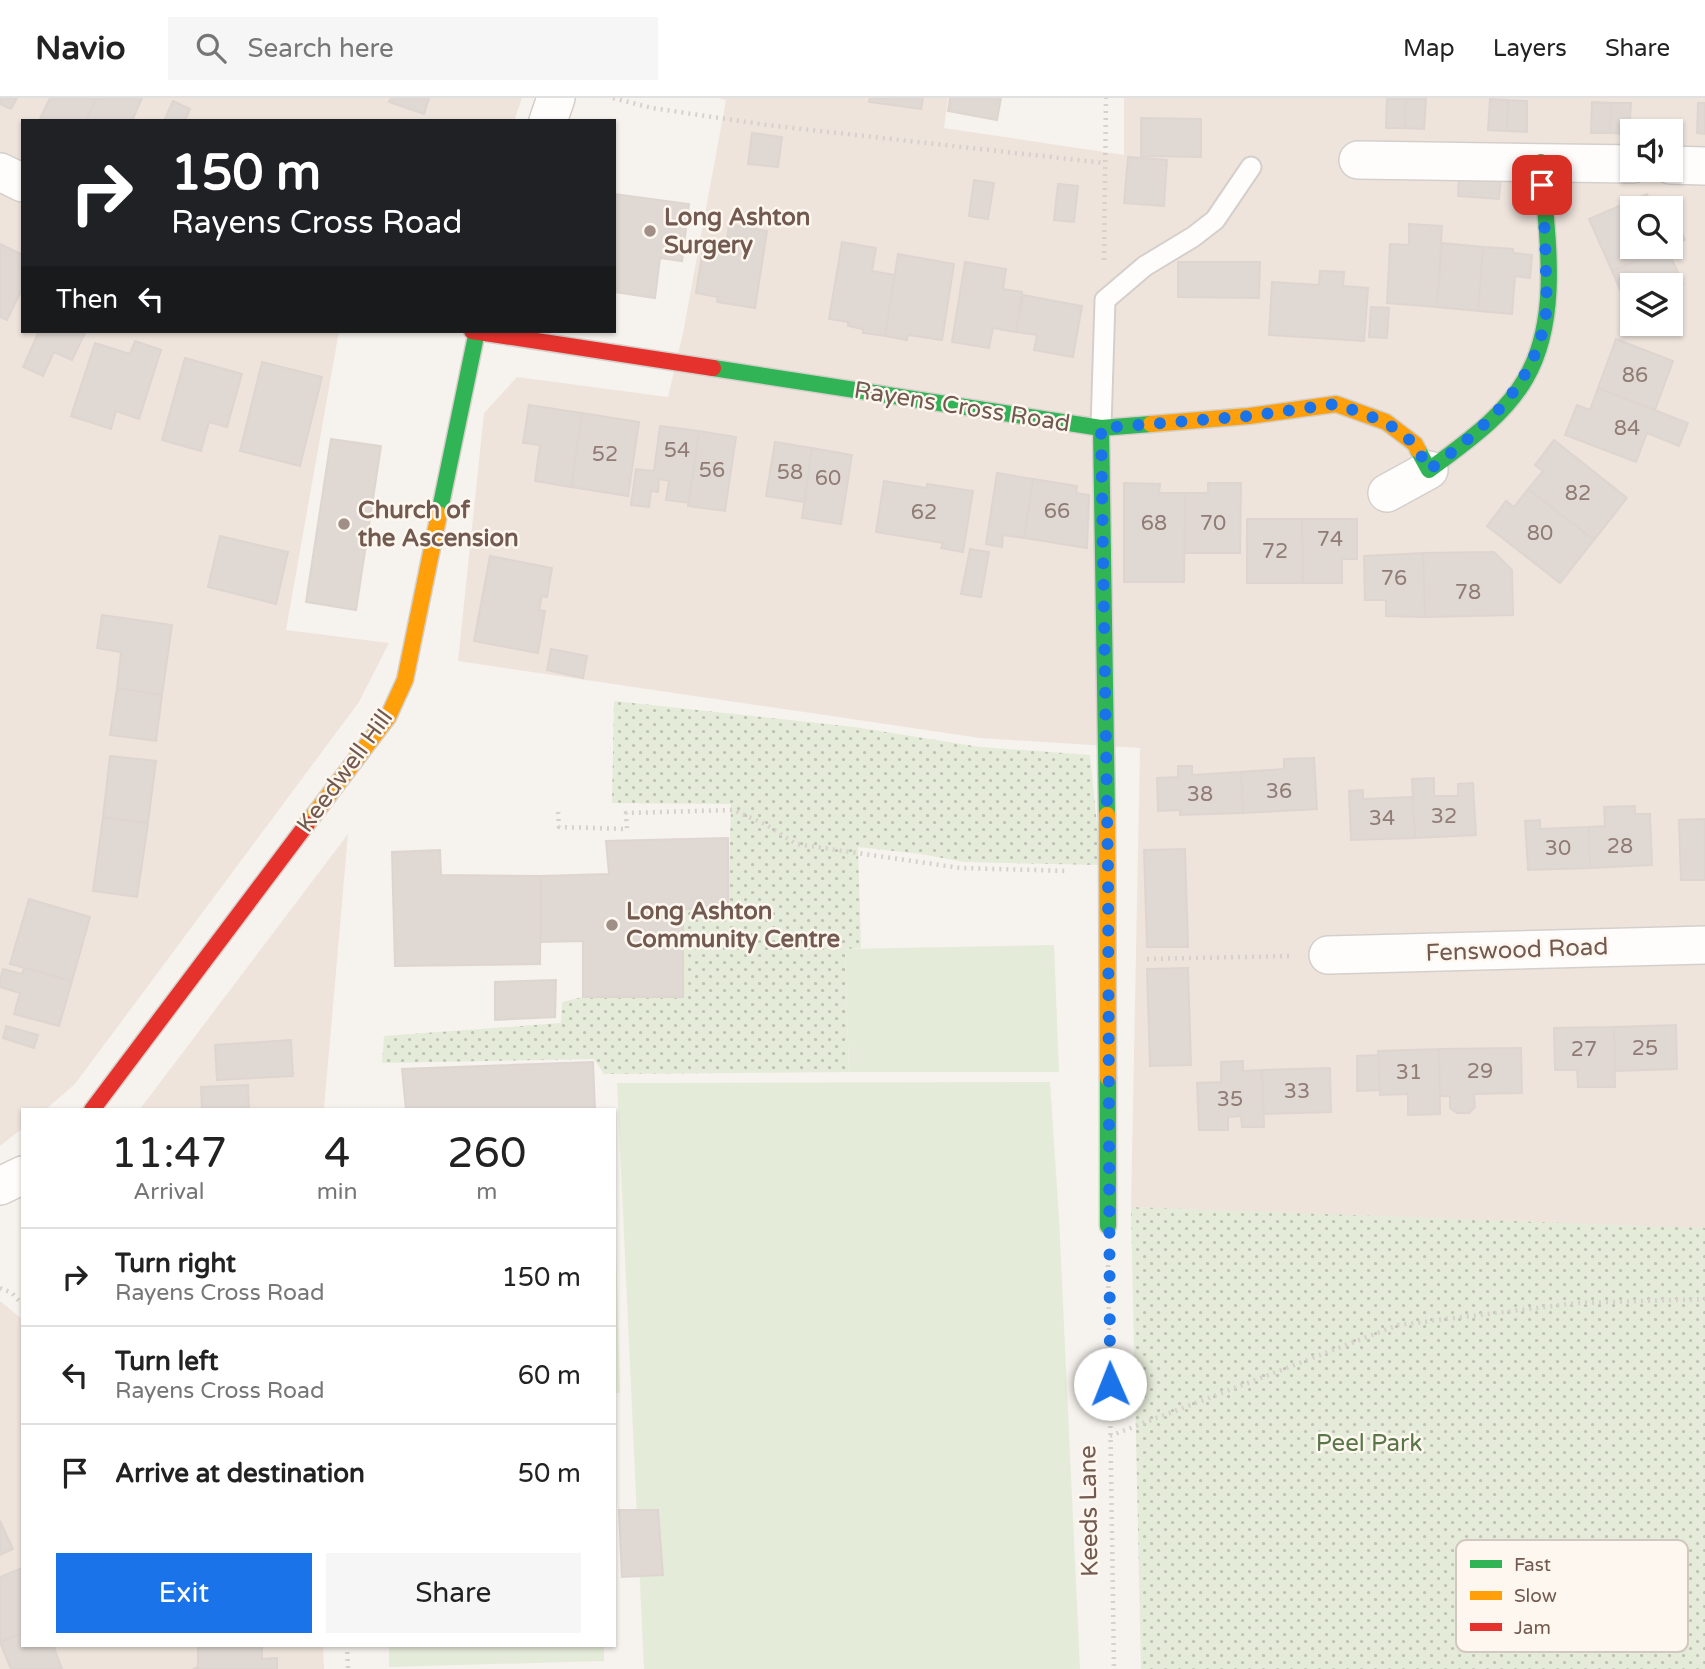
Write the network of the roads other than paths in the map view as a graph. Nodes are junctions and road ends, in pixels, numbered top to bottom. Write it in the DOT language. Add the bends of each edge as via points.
graph roads {
  1 [pos="556,98"];
  2 [pos="549,119"];
  3 [pos="1358,160"];
  4 [pos="1541,162"];
  5 [pos="1620,164"];
  6 [pos="1683,165"];
  7 [pos="1705,166"];
  8 [pos="1251,167"];
  9 [pos="0,173"];
  10 [pos="21,182"];
  11 [pos="475,333"];
  12 [pos="488,333"];
  13 [pos="1101,428"];
  14 [pos="1429,470"];
  15 [pos="1387,492"];
  16 [pos="1705,944"];
  17 [pos="1328,956"];
  18 [pos="94,1108"];
  19 [pos="21,1176"];
  20 [pos="0,1186"];
  21 [pos="1108,1226"];
  1 -- 2 [label="street"];
  3 -- 4 [label="street"];
  4 -- 5 [label="street"];
  4 -- 14 [label="street" via="1546,313 1532,365 1508,402"];
  6 -- 7 [label="street"];
  8 -- 13 [label="lane" via="1215,220 1105,300"];
  9 -- 10 [label="street"];
  11 -- 18 [label="street, Keedwell Hill" via="405,680 388,717"];
  12 -- 13 [label="street, Rayens Cross Road"];
  13 -- 14 [label="street, Rayens Cross Road" via="1336,404 1386,422 1415,444"];
  13 -- 21 [label="street"];
  14 -- 15 [label="street"];
  16 -- 17 [label="street, Fenswood Road"];
  19 -- 20 [label="street"];
}
